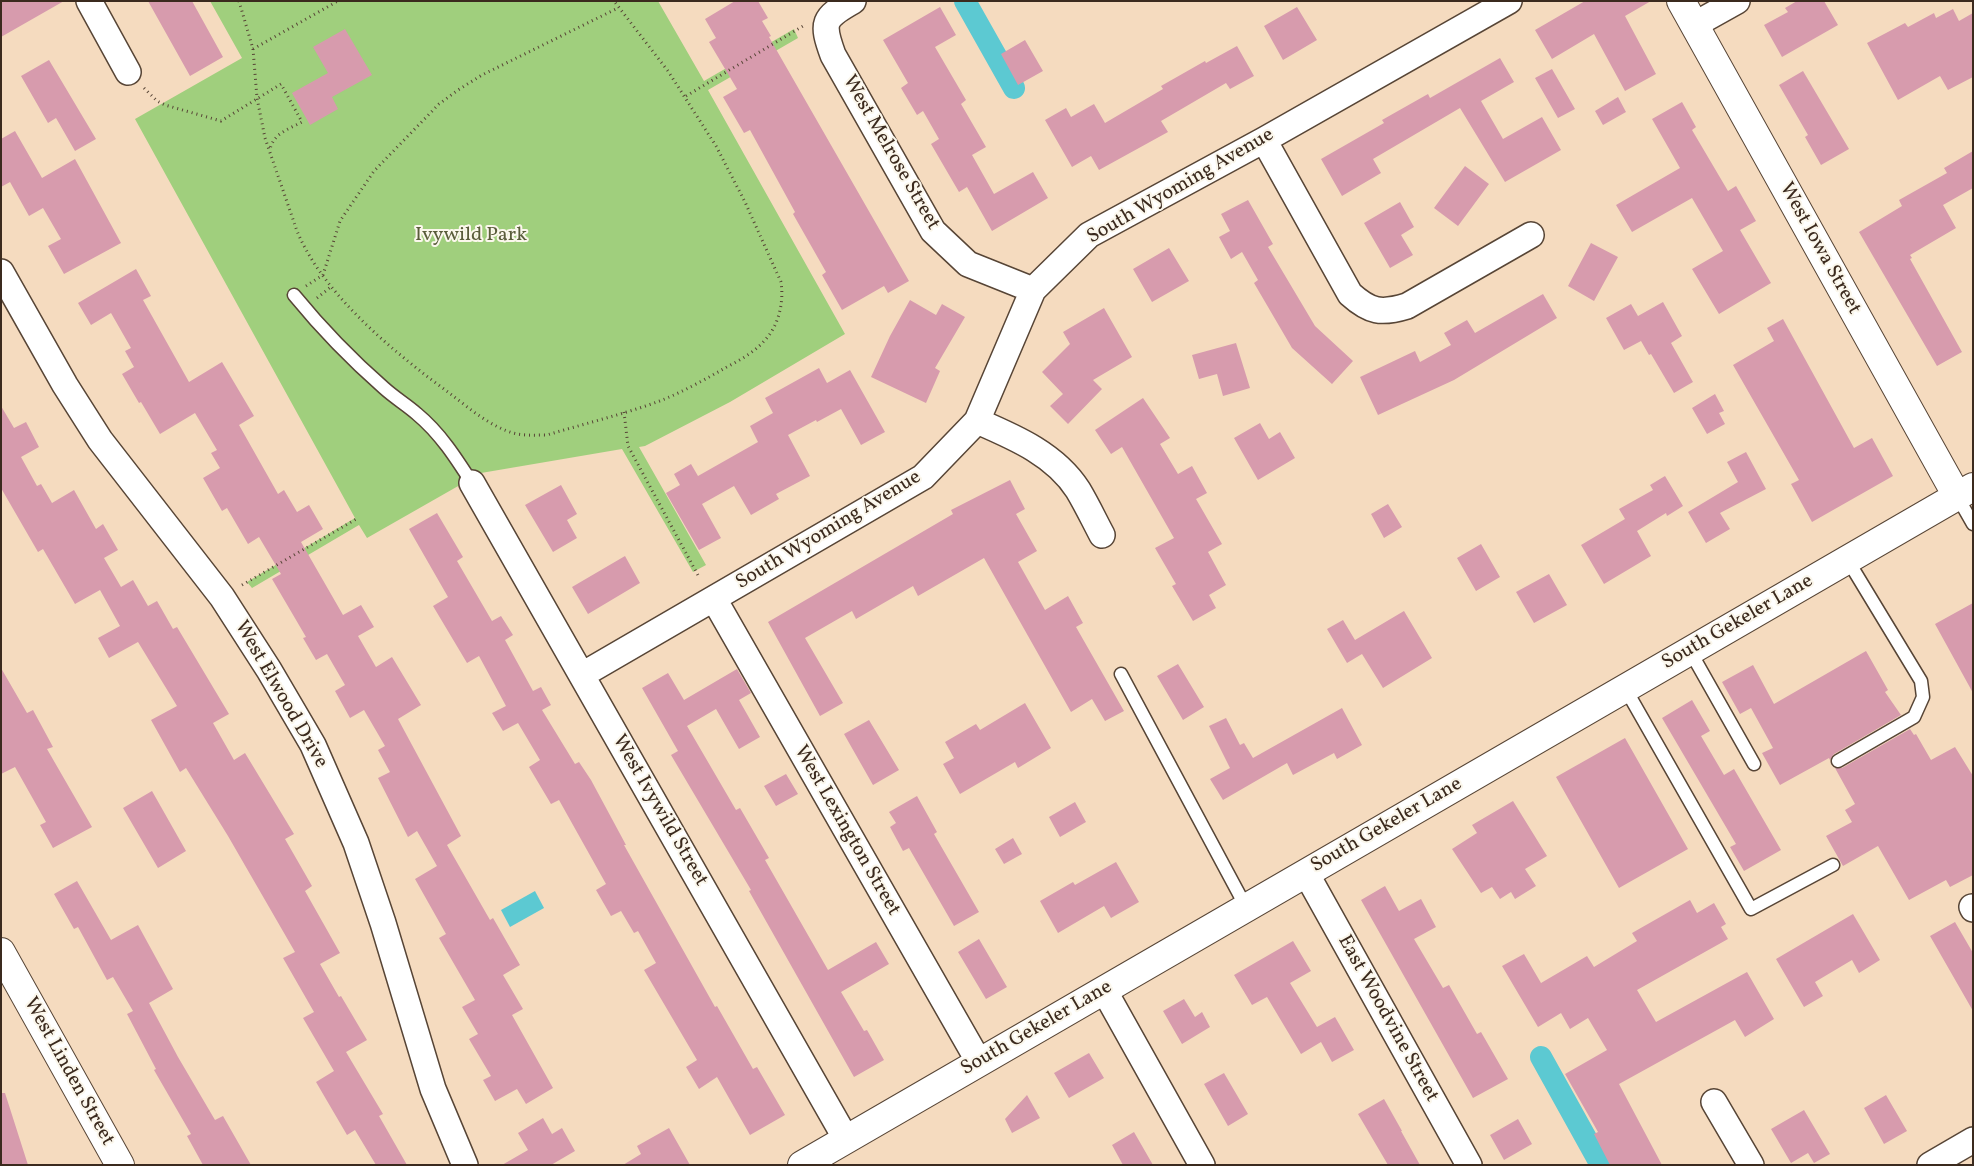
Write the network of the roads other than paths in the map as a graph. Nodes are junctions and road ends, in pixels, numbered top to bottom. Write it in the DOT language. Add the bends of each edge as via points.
graph roads {
  1 [pos="89,1"];
  2 [pos="1509,1"];
  3 [pos="1681,1"];
  4 [pos="1737,1"];
  5 [pos="834,10"];
  6 [pos="1694,25"];
  7 [pos="128,72"];
  8 [pos="1264,140"];
  9 [pos="1531,235"];
  10 [pos="1,272"];
  11 [pos="1033,290"];
  12 [pos="294,295"];
  13 [pos="977,421"];
  14 [pos="472,483"];
  15 [pos="1965,492"];
  16 [pos="1973,524"];
  17 [pos="1102,535"];
  18 [pos="1848,560"];
  19 [pos="714,599"];
  20 [pos="1690,651"];
  21 [pos="1121,674"];
  22 [pos="582,675"];
  23 [pos="1625,688"];
  24 [pos="1838,762"];
  25 [pos="1754,764"];
  26 [pos="1833,865"];
  27 [pos="1306,873"];
  28 [pos="1246,908"];
  29 [pos="1,952"];
  30 [pos="1104,990"];
  31 [pos="979,1062"];
  32 [pos="1714,1102"];
  33 [pos="846,1139"];
  34 [pos="1973,1140"];
  35 [pos="120,1165"];
  36 [pos="465,1165"];
  37 [pos="802,1165"];
  38 [pos="1202,1165"];
  39 [pos="1469,1165"];
  40 [pos="1751,1165"];
  41 [pos="1930,1165"];
  1 -- 7 [label="street"];
  2 -- 8 [label="street, South Wyoming Avenue"];
  3 -- 6 [label="street, West Iowa Street"];
  4 -- 6 [label="street"];
  5 -- 11 [label="street, West Melrose Street" via="828,39 834,54 933,231 968,264"];
  6 -- 15 [label="street, West Iowa Street"];
  8 -- 9 [label="street" via="1350,294 1362,305 1376,311 1407,306"];
  8 -- 11 [label="street, South Wyoming Avenue" via="1089,234"];
  10 -- 36 [label="street, West Elwood Drive" via="100,440 222,597 313,745 356,843 433,1089"];
  11 -- 13 [label="street, South Wyoming Avenue"];
  12 -- 14 [label="lane" via="359,366 440,436"];
  13 -- 17 [label="street" via="1021,440 1052,461 1077,489"];
  13 -- 19 [label="street, South Wyoming Avenue" via="923,477"];
  14 -- 22 [label="street, West Ivywild Street"];
  15 -- 16 [label="lane"];
  15 -- 18 [label="street, South Gekeler Lane"];
  18 -- 20 [label="street, South Gekeler Lane"];
  18 -- 24 [label="lane" via="1921,681 1923,697 1914,717"];
  19 -- 22 [label="street, South Wyoming Avenue"];
  19 -- 31 [label="street, West Lexington Street"];
  20 -- 23 [label="street, South Gekeler Lane"];
  20 -- 25 [label="lane"];
  21 -- 28 [label="lane"];
  22 -- 33 [label="street, West Ivywild Street"];
  23 -- 26 [label="lane" via="1751,909"];
  23 -- 27 [label="street, South Gekeler Lane"];
  27 -- 28 [label="street, South Gekeler Lane"];
  27 -- 39 [label="street, East Woodvine Street"];
  28 -- 30 [label="street, South Gekeler Lane"];
  29 -- 35 [label="street, West Linden Street"];
  30 -- 31 [label="street, South Gekeler Lane"];
  30 -- 38 [label="street"];
  31 -- 33 [label="street, South Gekeler Lane"];
  32 -- 40 [label="street"];
  33 -- 37 [label="street, South Gekeler Lane"];
  34 -- 41 [label="street"];
}
